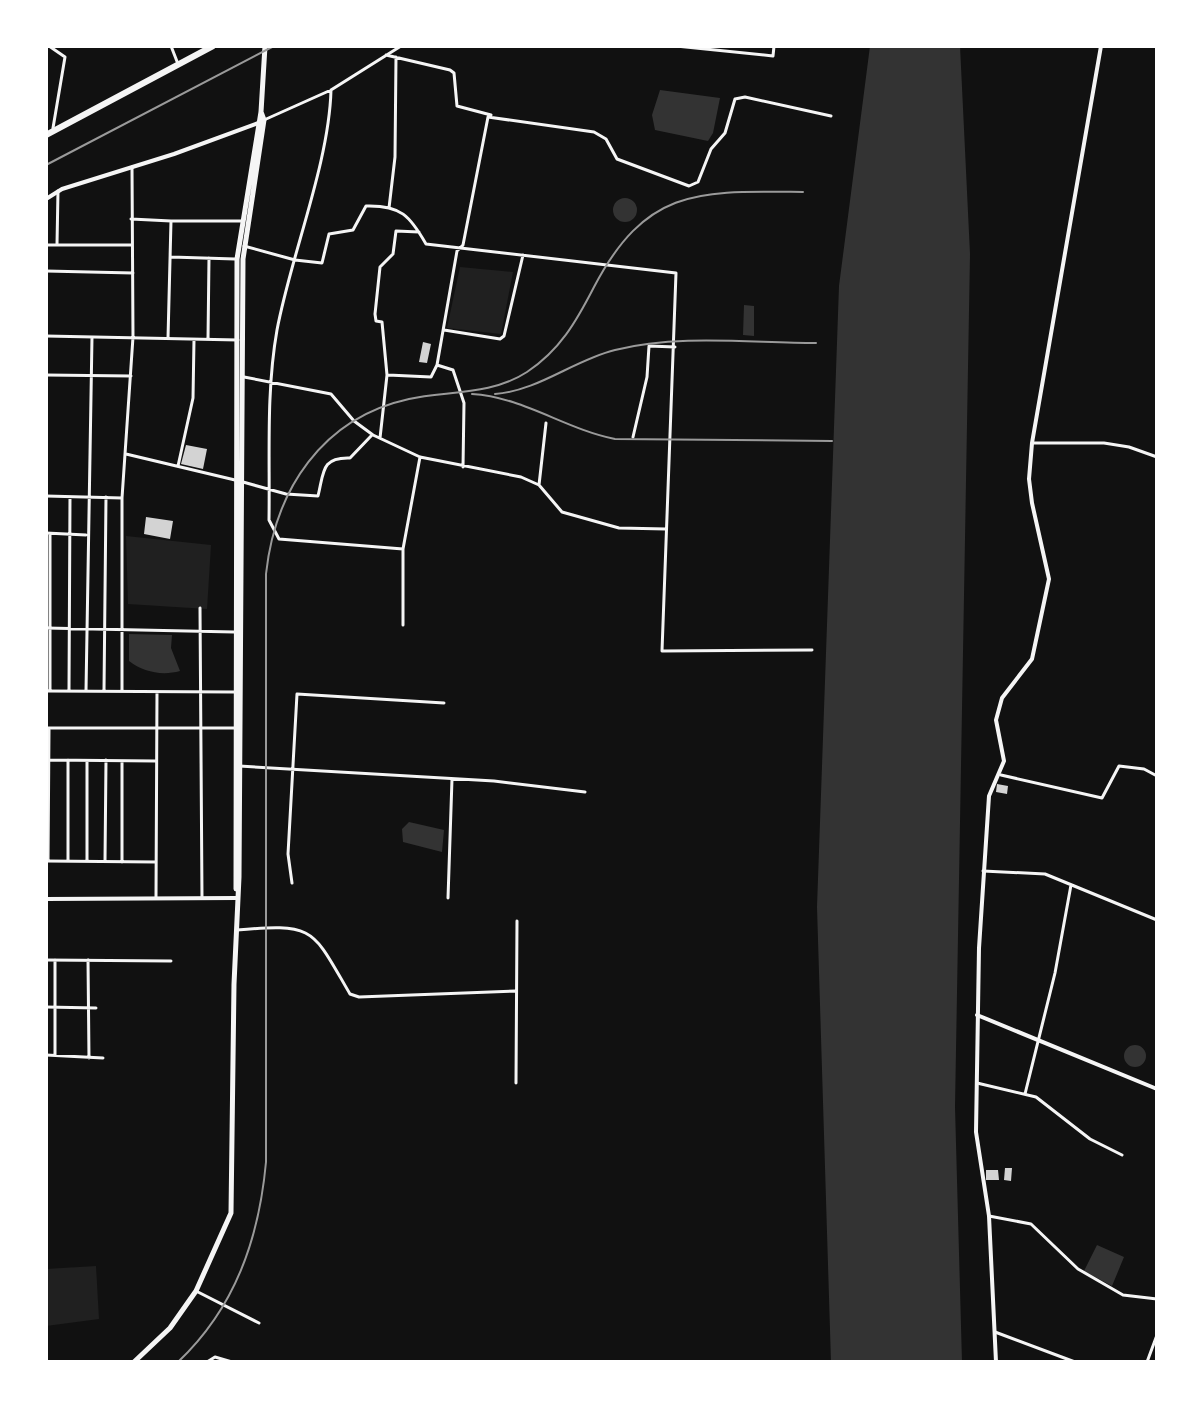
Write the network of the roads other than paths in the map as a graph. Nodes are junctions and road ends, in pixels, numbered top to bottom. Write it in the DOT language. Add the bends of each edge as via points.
graph roads {
  1 [pos="49,46"];
  2 [pos="171,46"];
  3 [pos="213,46"];
  4 [pos="265,46"];
  5 [pos="401,46"];
  6 [pos="676,46"];
  7 [pos="774,46"];
  8 [pos="1101,46"];
  9 [pos="386,55"];
  10 [pos="396,57"];
  11 [pos="178,64"];
  12 [pos="331,90"];
  13 [pos="261,112"];
  14 [pos="492,115"];
  15 [pos="831,116"];
  16 [pos="264,120"];
  17 [pos="257,124"];
  18 [pos="49,133"];
  19 [pos="132,167"];
  20 [pos="58,191"];
  21 [pos="46,199"];
  22 [pos="389,208"];
  23 [pos="131,219"];
  24 [pos="171,221"];
  25 [pos="245,222"];
  26 [pos="419,232"];
  27 [pos="46,245"];
  28 [pos="57,245"];
  29 [pos="132,245"];
  30 [pos="244,246"];
  31 [pos="459,248"];
  32 [pos="523,255"];
  33 [pos="171,257"];
  34 [pos="209,258"];
  35 [pos="240,259"];
  36 [pos="295,260"];
  37 [pos="46,271"];
  38 [pos="133,273"];
  39 [pos="443,330"];
  40 [pos="46,336"];
  41 [pos="92,337"];
  42 [pos="133,337"];
  43 [pos="168,338"];
  44 [pos="194,338"];
  45 [pos="208,339"];
  46 [pos="239,341"];
  47 [pos="675,347"];
  48 [pos="437,365"];
  49 [pos="46,375"];
  50 [pos="387,375"];
  51 [pos="92,376"];
  52 [pos="131,376"];
  53 [pos="241,376"];
  54 [pos="270,382"];
  55 [pos="546,423"];
  56 [pos="373,435"];
  57 [pos="633,437"];
  58 [pos="380,438"];
  59 [pos="1032,443"];
  60 [pos="126,454"];
  61 [pos="420,457"];
  62 [pos="1157,457"];
  63 [pos="178,466"];
  64 [pos="463,467"];
  65 [pos="238,481"];
  66 [pos="539,485"];
  67 [pos="270,488"];
  68 [pos="46,496"];
  69 [pos="70,497"];
  70 [pos="87,497"];
  71 [pos="106,497"];
  72 [pos="122,498"];
  73 [pos="667,529"];
  74 [pos="48,534"];
  75 [pos="70,534"];
  76 [pos="87,535"];
  77 [pos="403,549"];
  78 [pos="200,608"];
  79 [pos="403,625"];
  80 [pos="48,628"];
  81 [pos="70,629"];
  82 [pos="87,629"];
  83 [pos="104,629"];
  84 [pos="123,630"];
  85 [pos="199,631"];
  86 [pos="238,632"];
  87 [pos="812,650"];
  88 [pos="48,691"];
  89 [pos="69,691"];
  90 [pos="86,691"];
  91 [pos="104,691"];
  92 [pos="122,691"];
  93 [pos="157,692"];
  94 [pos="201,692"];
  95 [pos="238,692"];
  96 [pos="444,703"];
  97 [pos="200,727"];
  98 [pos="156,728"];
  99 [pos="237,728"];
  100 [pos="47,729"];
  101 [pos="49,760"];
  102 [pos="68,760"];
  103 [pos="87,760"];
  104 [pos="106,760"];
  105 [pos="122,760"];
  106 [pos="156,761"];
  107 [pos="239,766"];
  108 [pos="294,768"];
  109 [pos="1001,775"];
  110 [pos="1157,776"];
  111 [pos="452,779"];
  112 [pos="585,792"];
  113 [pos="47,861"];
  114 [pos="68,861"];
  115 [pos="87,861"];
  116 [pos="105,861"];
  117 [pos="122,862"];
  118 [pos="156,862"];
  119 [pos="983,871"];
  120 [pos="292,883"];
  121 [pos="1071,885"];
  122 [pos="156,898"];
  123 [pos="202,898"];
  124 [pos="237,898"];
  125 [pos="448,898"];
  126 [pos="46,899"];
  127 [pos="1157,920"];
  128 [pos="517,921"];
  129 [pos="237,930"];
  130 [pos="46,960"];
  131 [pos="55,960"];
  132 [pos="88,960"];
  133 [pos="171,961"];
  134 [pos="515,991"];
  135 [pos="46,1007"];
  136 [pos="55,1007"];
  137 [pos="89,1008"];
  138 [pos="96,1008"];
  139 [pos="977,1015"];
  140 [pos="1040,1041"];
  141 [pos="46,1055"];
  142 [pos="55,1055"];
  143 [pos="89,1058"];
  144 [pos="103,1058"];
  145 [pos="516,1083"];
  146 [pos="977,1083"];
  147 [pos="1157,1089"];
  148 [pos="1025,1094"];
  149 [pos="1122,1155"];
  150 [pos="989,1216"];
  151 [pos="196,1291"];
  152 [pos="1157,1299"];
  153 [pos="259,1323"];
  154 [pos="995,1332"];
  155 [pos="1157,1335"];
  156 [pos="134,1362"];
  157 [pos="207,1362"];
  158 [pos="232,1362"];
  159 [pos="996,1362"];
  160 [pos="1075,1362"];
  161 [pos="1147,1362"];
  1 -- 18 [label="street" via="65,57 57,122"];
  2 -- 11 [label="street"];
  3 -- 11 [label="highway"];
  4 -- 13 [label="main road"];
  5 -- 9 [label="street"];
  6 -- 7 [label="street" via="773,56"];
  8 -- 59 [label="street"];
  9 -- 10 [label="street"];
  9 -- 12 [label="street"];
  10 -- 14 [label="street" via="450,70 457,106"];
  10 -- 22 [label="street" via="395,172"];
  11 -- 18 [label="highway"];
  12 -- 16 [label="street"];
  12 -- 36 [label="street"];
  13 -- 16 [label="main road"];
  13 -- 17 [label="main road"];
  14 -- 15 [label="street" via="594,132 606,139 617,159 689,186 698,182 711,149 725,133 735,99"];
  14 -- 31 [label="street"];
  16 -- 17 [label="street"];
  16 -- 25 [label="main road"];
  17 -- 19 [label="street"];
  17 -- 25 [label="main road"];
  19 -- 20 [label="street"];
  19 -- 23 [label="street"];
  20 -- 21 [label="street"];
  20 -- 28 [label="street"];
  22 -- 26 [label="street" via="418,225"];
  22 -- 36 [label="street" via="366,206 353,230 329,234 322,263"];
  23 -- 24 [label="street"];
  23 -- 29 [label="street"];
  24 -- 25 [label="street"];
  24 -- 33 [label="street"];
  25 -- 30 [label="main road"];
  25 -- 35 [label="main road"];
  26 -- 31 [label="street" via="426,244"];
  26 -- 50 [label="street" via="396,231 393,254 380,267 375,314 382,322"];
  27 -- 28 [label="street"];
  28 -- 29 [label="street"];
  29 -- 38 [label="street"];
  30 -- 35 [label="main road"];
  30 -- 36 [label="street"];
  31 -- 32 [label="street"];
  31 -- 39 [label="street"];
  32 -- 39 [label="street" via="504,336"];
  32 -- 47 [label="street" via="676,273"];
  33 -- 34 [label="street"];
  33 -- 43 [label="street"];
  34 -- 35 [label="street"];
  34 -- 45 [label="street"];
  35 -- 46 [label="main road"];
  36 -- 54 [label="street"];
  37 -- 38 [label="street"];
  38 -- 42 [label="street"];
  39 -- 48 [label="street"];
  40 -- 41 [label="street"];
  41 -- 42 [label="street"];
  41 -- 51 [label="street"];
  42 -- 43 [label="street"];
  42 -- 52 [label="street"];
  43 -- 44 [label="street"];
  44 -- 45 [label="street"];
  44 -- 63 [label="street" via="193,398"];
  45 -- 46 [label="street"];
  46 -- 53 [label="main road"];
  46 -- 65 [label="main road"];
  47 -- 57 [label="street" via="649,346"];
  47 -- 73 [label="street"];
  48 -- 50 [label="street" via="431,377"];
  48 -- 64 [label="street" via="453,370 464,403"];
  49 -- 51 [label="street"];
  50 -- 58 [label="street"];
  51 -- 52 [label="street"];
  51 -- 70 [label="street"];
  52 -- 60 [label="street"];
  53 -- 54 [label="street"];
  53 -- 65 [label="main road"];
  54 -- 56 [label="street" via="331,394"];
  54 -- 67 [label="street"];
  55 -- 66 [label="street"];
  56 -- 58 [label="street"];
  56 -- 67 [label="street" via="350,458 327,463 318,496"];
  58 -- 61 [label="street"];
  59 -- 62 [label="street" via="1104,443"];
  59 -- 109 [label="street" via="1029,479 1049,579 1032,659 1002,698 996,720 1004,761"];
  60 -- 63 [label="street"];
  60 -- 72 [label="street"];
  61 -- 64 [label="street"];
  61 -- 77 [label="street"];
  63 -- 65 [label="street"];
  64 -- 66 [label="street"];
  65 -- 67 [label="street"];
  65 -- 86 [label="main road"];
  66 -- 73 [label="street" via="562,512 619,528"];
  67 -- 77 [label="street" via="269,520 279,539"];
  68 -- 69 [label="street"];
  69 -- 70 [label="street"];
  69 -- 75 [label="street"];
  70 -- 71 [label="street"];
  70 -- 76 [label="street"];
  71 -- 72 [label="street"];
  71 -- 83 [label="street"];
  72 -- 84 [label="street"];
  73 -- 87 [label="street" via="662,651"];
  74 -- 75 [label="street"];
  74 -- 80 [label="street"];
  75 -- 76 [label="street"];
  75 -- 81 [label="street"];
  76 -- 82 [label="street"];
  77 -- 79 [label="street"];
  78 -- 85 [label="street"];
  80 -- 81 [label="street"];
  80 -- 88 [label="street"];
  81 -- 82 [label="street"];
  81 -- 89 [label="street"];
  82 -- 83 [label="street"];
  82 -- 90 [label="street"];
  83 -- 84 [label="street"];
  83 -- 91 [label="street"];
  84 -- 85 [label="street"];
  84 -- 92 [label="street"];
  85 -- 86 [label="street"];
  85 -- 94 [label="street"];
  86 -- 95 [label="main road"];
  88 -- 89 [label="street"];
  89 -- 90 [label="street"];
  90 -- 91 [label="street"];
  91 -- 92 [label="street"];
  92 -- 93 [label="street"];
  93 -- 94 [label="street"];
  93 -- 98 [label="street"];
  94 -- 95 [label="street"];
  94 -- 97 [label="street"];
  95 -- 99 [label="main road"];
  96 -- 108 [label="street" via="297,694"];
  97 -- 98 [label="street"];
  97 -- 99 [label="street"];
  97 -- 123 [label="street"];
  98 -- 100 [label="street"];
  98 -- 106 [label="street"];
  99 -- 107 [label="main road"];
  99 -- 124 [label="main road"];
  100 -- 101 [label="street"];
  101 -- 102 [label="street"];
  101 -- 113 [label="street"];
  102 -- 103 [label="street"];
  102 -- 114 [label="street"];
  103 -- 104 [label="street"];
  103 -- 115 [label="street"];
  104 -- 105 [label="street"];
  104 -- 116 [label="street"];
  105 -- 106 [label="street"];
  105 -- 117 [label="street"];
  106 -- 118 [label="street"];
  107 -- 108 [label="street"];
  107 -- 124 [label="main road"];
  108 -- 111 [label="street"];
  108 -- 120 [label="street" via="288,854"];
  109 -- 110 [label="street" via="1102,798 1119,766"];
  109 -- 119 [label="street" via="989,796"];
  111 -- 112 [label="street"];
  111 -- 125 [label="street"];
  113 -- 114 [label="street"];
  114 -- 115 [label="street"];
  115 -- 116 [label="street"];
  116 -- 117 [label="street"];
  117 -- 118 [label="street"];
  118 -- 122 [label="street"];
  119 -- 121 [label="street" via="1045,874"];
  119 -- 139 [label="street"];
  121 -- 127 [label="street"];
  121 -- 140 [label="street"];
  122 -- 123 [label="street"];
  122 -- 126 [label="street"];
  123 -- 124 [label="street"];
  124 -- 129 [label="main road"];
  128 -- 134 [label="street"];
  129 -- 134 [label="street" via="302,929 317,938 350,994 359,997"];
  129 -- 151 [label="main road" via="231,1213"];
  130 -- 131 [label="street"];
  131 -- 132 [label="street"];
  131 -- 136 [label="street"];
  132 -- 133 [label="street"];
  132 -- 137 [label="street"];
  134 -- 145 [label="street"];
  135 -- 136 [label="street"];
  136 -- 137 [label="street"];
  136 -- 142 [label="street"];
  137 -- 138 [label="street"];
  137 -- 143 [label="street"];
  139 -- 140 [label="street"];
  139 -- 146 [label="street"];
  140 -- 147 [label="street"];
  140 -- 148 [label="street"];
  141 -- 142 [label="street"];
  142 -- 143 [label="street"];
  143 -- 144 [label="street"];
  146 -- 148 [label="street"];
  146 -- 150 [label="street" via="976,1132"];
  148 -- 149 [label="street"];
  150 -- 152 [label="street" via="1030,1223 1078,1269 1123,1295"];
  150 -- 154 [label="street"];
  151 -- 153 [label="street"];
  151 -- 156 [label="main road" via="170,1328"];
  154 -- 159 [label="street"];
  154 -- 160 [label="street"];
  155 -- 161 [label="street"];
  157 -- 158 [label="street" via="215,1357"];
}
